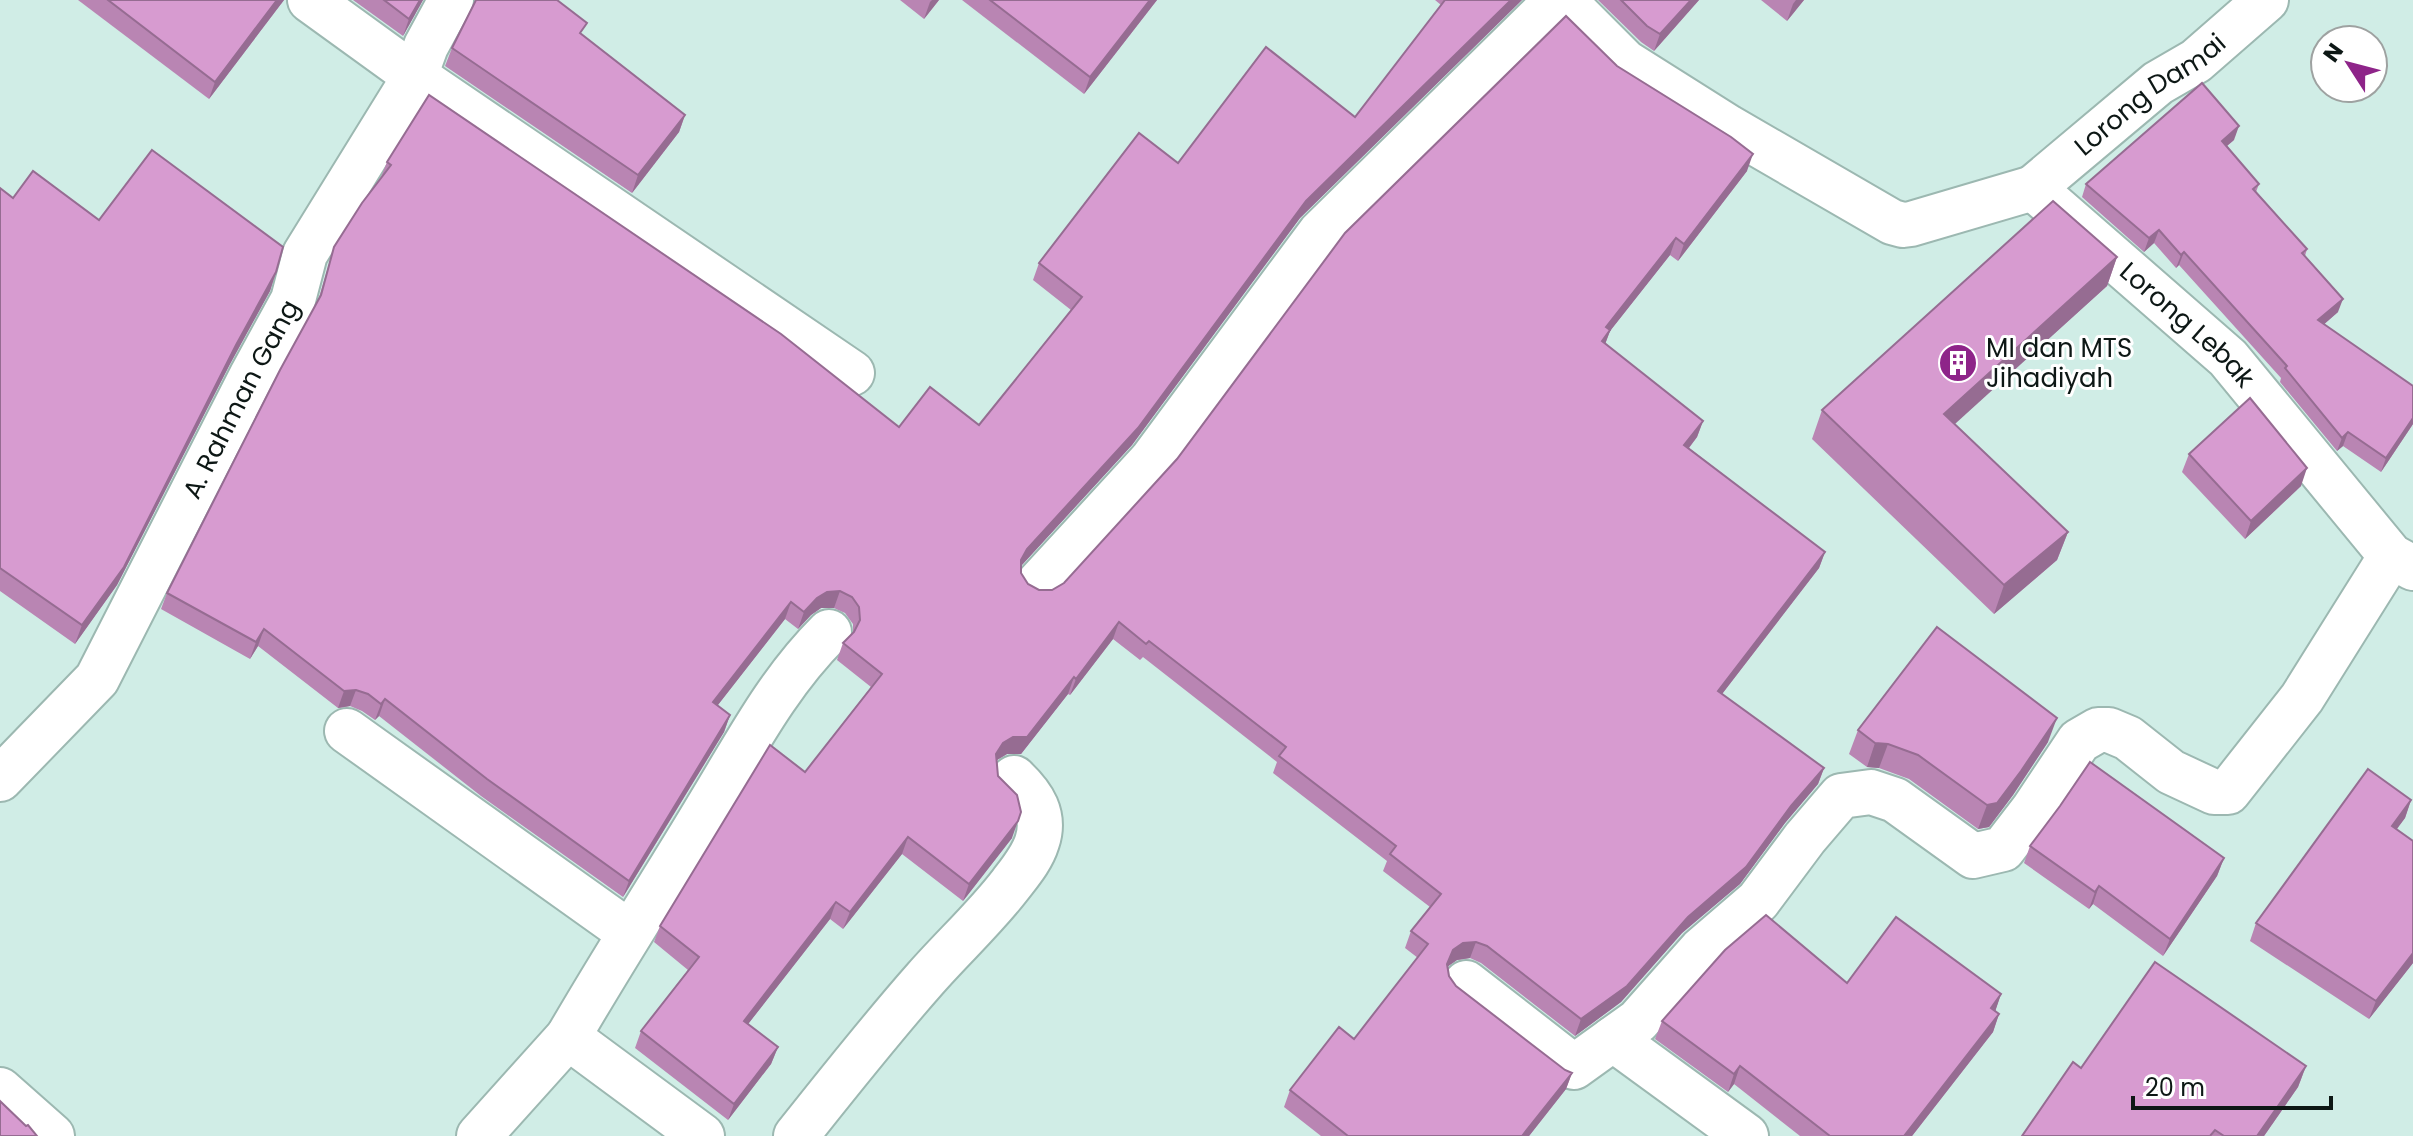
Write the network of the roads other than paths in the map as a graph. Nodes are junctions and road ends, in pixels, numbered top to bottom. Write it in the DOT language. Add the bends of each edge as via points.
graph roads {
  1 [pos="310,0"];
  2 [pos="451,0"];
  3 [pos="1557,0"];
  4 [pos="1563,0"];
  5 [pos="2266,0"];
  6 [pos="415,76"];
  7 [pos="2033,188"];
  8 [pos="852,373"];
  9 [pos="2402,562"];
  10 [pos="1039,583"];
  11 [pos="829,632"];
  12 [pos="347,731"];
  13 [pos="1014,778"];
  14 [pos="0,779"];
  15 [pos="630,933"];
  16 [pos="1466,983"];
  17 [pos="568,1037"];
  18 [pos="1613,1039"];
  19 [pos="0,1090"];
  20 [pos="52,1136"];
  21 [pos="479,1136"];
  22 [pos="702,1136"];
  23 [pos="796,1136"];
  24 [pos="1746,1136"];
  1 -- 6 [label="street"];
  2 -- 6 [label="street, A. Rahman Gang"];
  3 -- 10 [label="street" via="1320,233 1151,461"];
  4 -- 7 [label="street" via="1625,62 1892,222 1911,224"];
  5 -- 7 [label="street, Lorong Damai"];
  6 -- 8 [label="street"];
  6 -- 14 [label="street, A. Rahman Gang" via="305,254 293,300 97,679"];
  7 -- 9 [label="street, Lorong Lebak" via="2228,358"];
  9 -- 18 [label="street" via="2228,792 2214,792 2171,772 2128,738 2098,730 2079,741 2003,849 1989,854 1973,856 1895,800 1871,792 1841,796 1758,901 1701,950 1638,1021"];
  11 -- 15 [label="street" via="804,657 754,727"];
  12 -- 15 [label="street"];
  13 -- 23 [label="street" via="1040,812 1038,841 1026,865 888,1020"];
  15 -- 17 [label="street"];
  16 -- 18 [label="street" via="1574,1067"];
  17 -- 21 [label="street"];
  17 -- 22 [label="street"];
  18 -- 24 [label="street"];
  19 -- 20 [label="street"];
}
